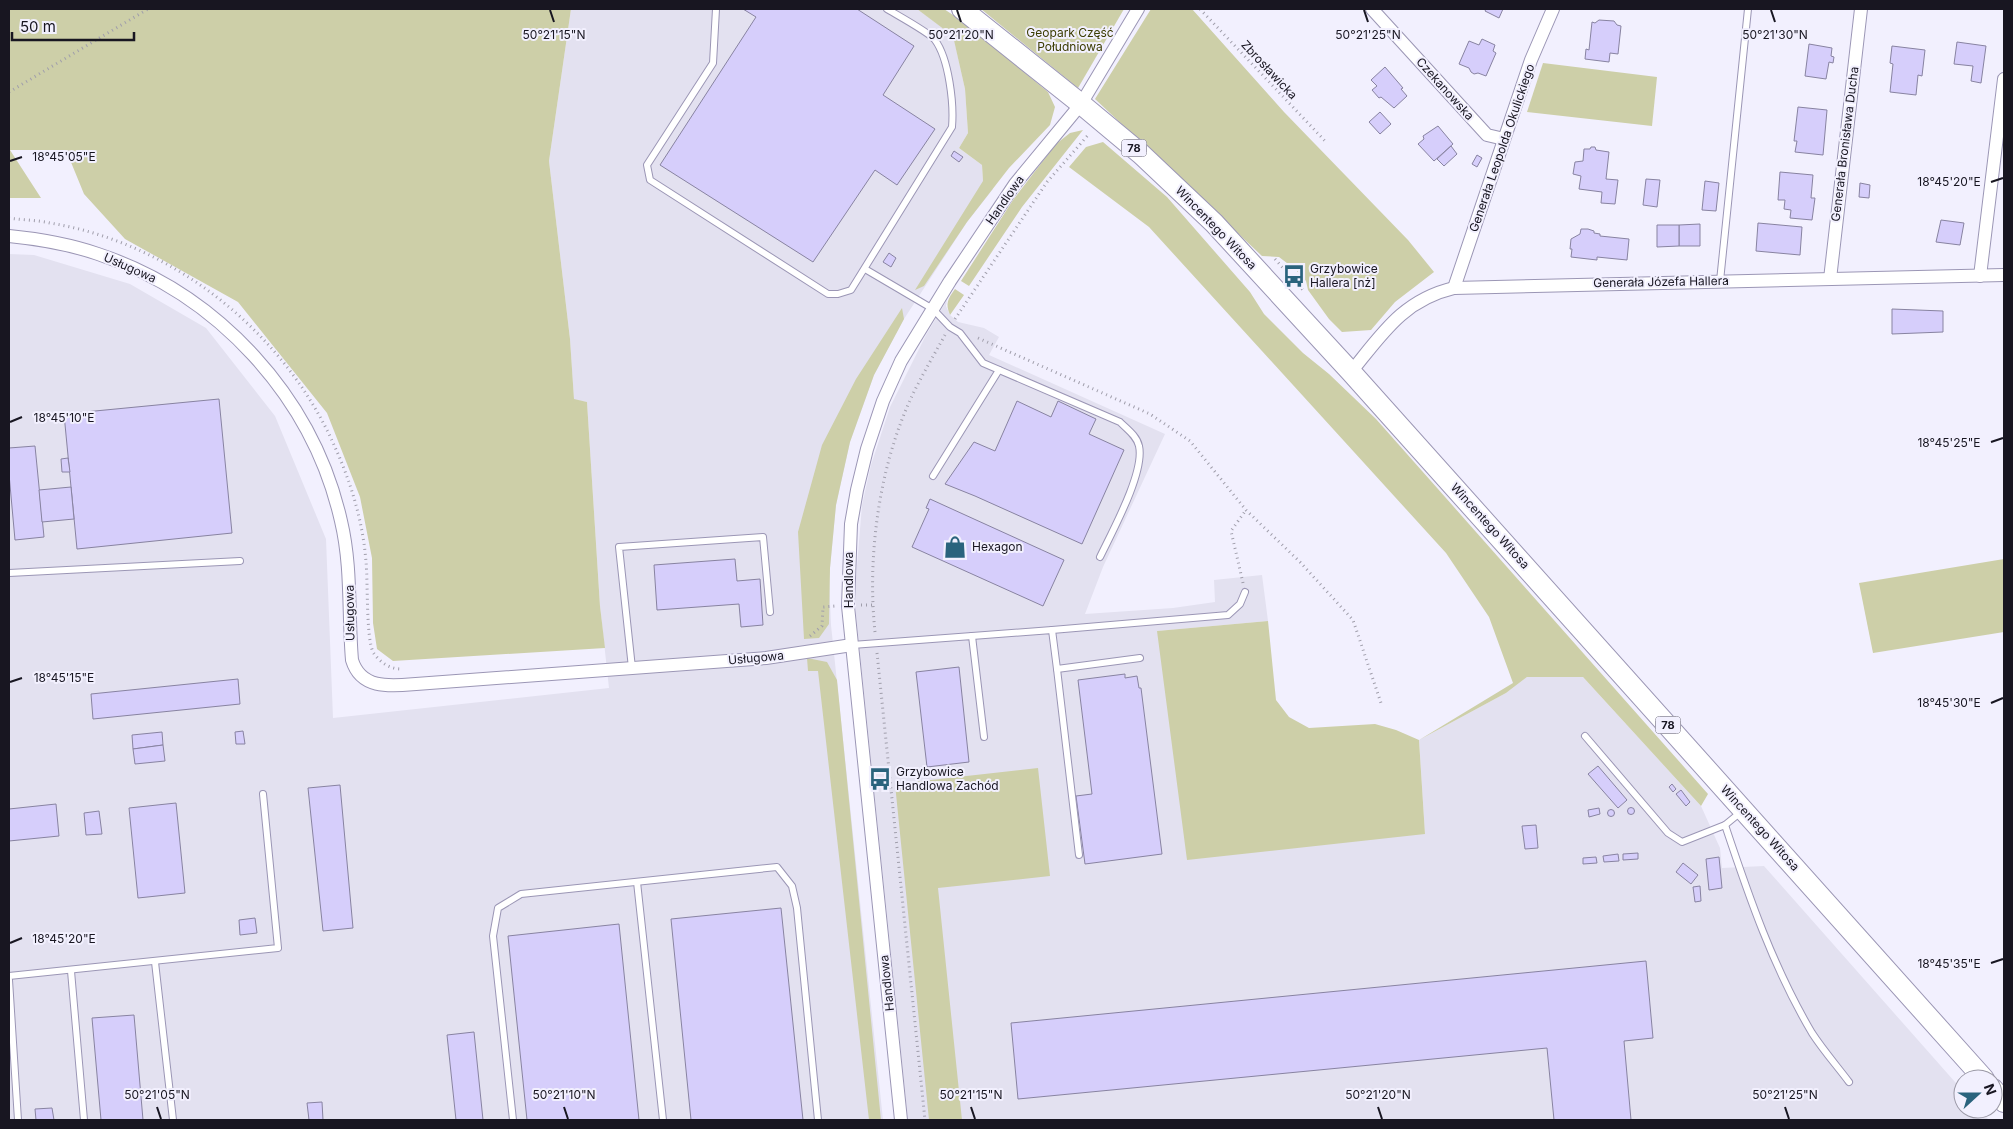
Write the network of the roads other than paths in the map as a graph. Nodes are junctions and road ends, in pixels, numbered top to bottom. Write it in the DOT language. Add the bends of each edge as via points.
graph roads {
  1 [pos="716,9"];
  2 [pos="887,9"];
  3 [pos="962,9"];
  4 [pos="1138,9"];
  5 [pos="1372,9"];
  6 [pos="1553,9"];
  7 [pos="1748,9"];
  8 [pos="1861,9"];
  9 [pos="2004,79"];
  10 [pos="1081,104"];
  11 [pos="1504,139"];
  12 [pos="9,236"];
  13 [pos="865,269"];
  14 [pos="1980,276"];
  15 [pos="2004,276"];
  16 [pos="1830,279"];
  17 [pos="1720,281"];
  18 [pos="1454,288"];
  19 [pos="933,309"];
  20 [pos="999,370"];
  21 [pos="1352,372"];
  22 [pos="932,476"];
  23 [pos="1100,557"];
  24 [pos="240,561"];
  25 [pos="9,573"];
  26 [pos="1245,592"];
  27 [pos="770,612"];
  28 [pos="1052,630"];
  29 [pos="972,636"];
  30 [pos="852,645"];
  31 [pos="1140,658"];
  32 [pos="632,668"];
  33 [pos="1057,669"];
  34 [pos="1585,736"];
  35 [pos="984,737"];
  36 [pos="263,794"];
  37 [pos="1744,810"];
  38 [pos="1725,825"];
  39 [pos="1079,855"];
  40 [pos="637,882"];
  41 [pos="155,962"];
  42 [pos="71,971"];
  43 [pos="9,976"];
  44 [pos="9,980"];
  45 [pos="1975,1069"];
  46 [pos="1849,1082"];
  47 [pos="18,1120"];
  48 [pos="84,1120"];
  49 [pos="173,1120"];
  50 [pos="513,1120"];
  51 [pos="662,1120"];
  52 [pos="818,1120"];
  53 [pos="901,1120"];
  1 -- 13 [label="lane" via="713,63 647,165 650,180 828,294 851,290"];
  2 -- 13 [label="lane" via="935,40 946,65 954,110 952,127"];
  3 -- 10 [label="main road, Wincentego Witosa / 78"];
  4 -- 10 [label="street, Handlowa"];
  5 -- 11 [label="street, Czekanowska" via="1487,135"];
  6 -- 11 [label="street, Generała Leopolda Okulickiego"];
  7 -- 17 [label="lane"];
  8 -- 16 [label="street, Generała Bronisława Ducha"];
  9 -- 14 [label="street"];
  10 -- 19 [label="street, Handlowa" via="1015,184"];
  10 -- 21 [label="main road, Wincentego Witosa / 78" via="1185,194"];
  11 -- 18 [label="street, Generała Leopolda Okulickiego"];
  12 -- 32 [label="street, Usługowa" via="74,247 146,273 213,316 268,371 309,433 334,495 349,566 352,660 364,679 381,686 392,686"];
  13 -- 19 [label="lane"];
  14 -- 15 [label="street, Generała Józefa Hallera"];
  14 -- 16 [label="street, Generała Józefa Hallera"];
  16 -- 17 [label="street, Generała Józefa Hallera"];
  17 -- 18 [label="street, Generała Józefa Hallera"];
  18 -- 21 [label="street, Generała Józefa Hallera" via="1430,295 1400,314"];
  19 -- 20 [label="lane" via="950,327 960,332 983,363"];
  19 -- 30 [label="street, Handlowa" via="901,361 867,449 851,524 848,606"];
  20 -- 22 [label="lane"];
  20 -- 23 [label="lane" via="1120,422 1133,434 1139,446 1138,472"];
  21 -- 37 [label="main road, Wincentego Witosa / 78"];
  24 -- 25 [label="lane"];
  26 -- 28 [label="lane" via="1240,604 1228,615"];
  27 -- 32 [label="lane" via="763,537 619,547"];
  28 -- 29 [label="lane"];
  28 -- 33 [label="lane"];
  29 -- 30 [label="lane"];
  29 -- 35 [label="lane"];
  30 -- 32 [label="street, Usługowa" via="774,657"];
  30 -- 53 [label="street, Handlowa"];
  31 -- 33 [label="lane"];
  33 -- 39 [label="lane"];
  34 -- 38 [label="lane" via="1668,833 1682,842"];
  36 -- 41 [label="lane" via="278,948"];
  37 -- 38 [label="lane"];
  37 -- 45 [label="main road, Wincentego Witosa / 78"];
  38 -- 46 [label="lane" via="1760,928 1786,985 1814,1035"];
  40 -- 50 [label="lane" via="520,894 498,908 493,936"];
  40 -- 51 [label="lane"];
  40 -- 52 [label="lane" via="777,867 792,886 797,908"];
  41 -- 42 [label="lane"];
  41 -- 49 [label="lane"];
  42 -- 43 [label="lane"];
  42 -- 48 [label="lane"];
  44 -- 47 [label="lane"];
}
